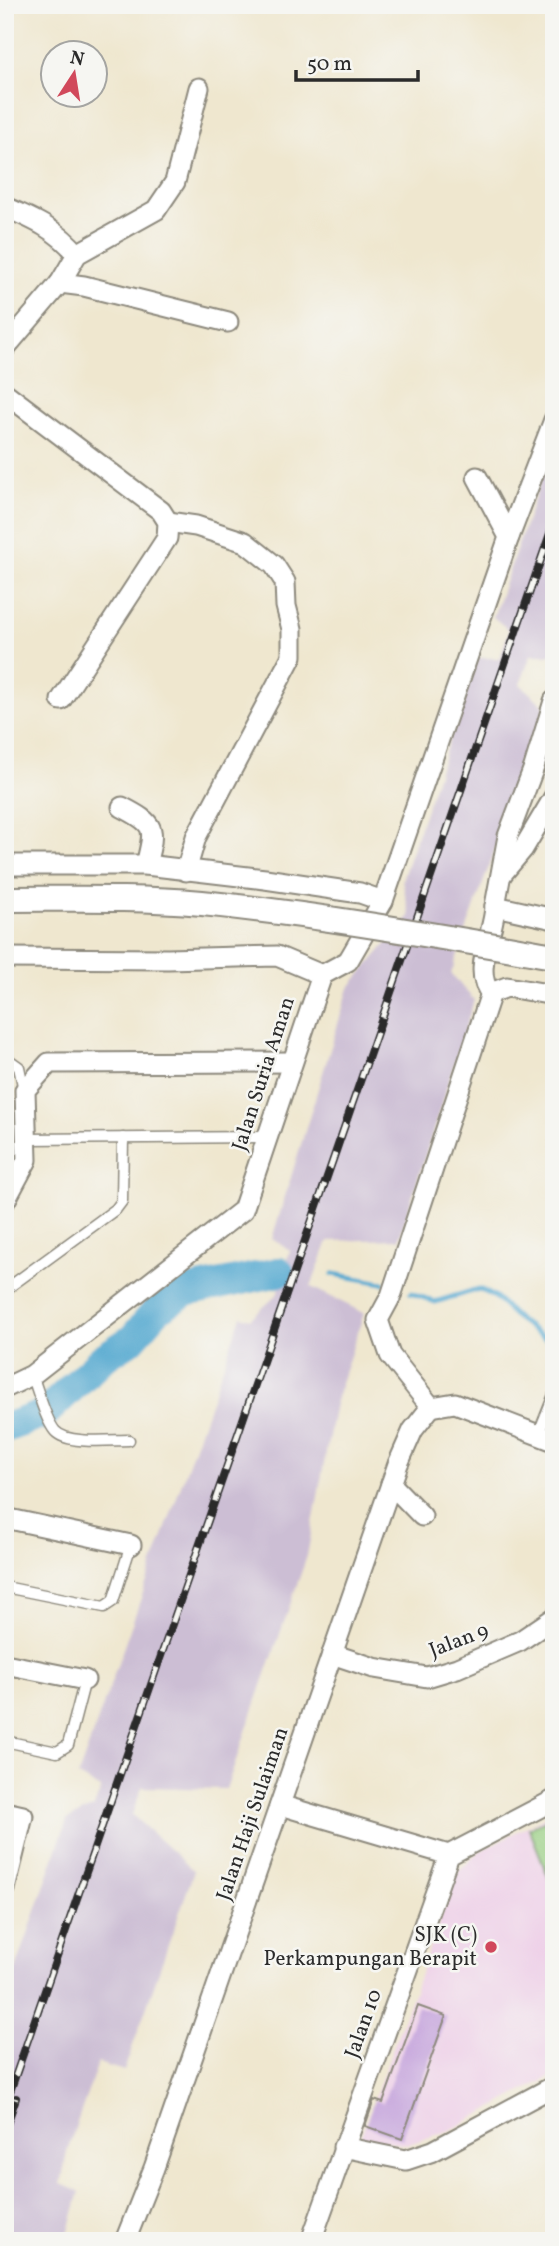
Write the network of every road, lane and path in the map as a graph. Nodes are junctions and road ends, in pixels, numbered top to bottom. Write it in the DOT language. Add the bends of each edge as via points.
graph roads {
  1 [pos="199,88"];
  2 [pos="5,207"];
  3 [pos="77,254"];
  4 [pos="60,284"];
  5 [pos="228,322"];
  6 [pos="5,348"];
  7 [pos="5,393"];
  8 [pos="554,420"];
  9 [pos="477,477"];
  10 [pos="169,522"];
  11 [pos="509,537"];
  12 [pos="61,700"];
  13 [pos="554,701"];
  14 [pos="554,797"];
  15 [pos="122,807"];
  16 [pos="5,865"];
  17 [pos="146,865"];
  18 [pos="186,871"];
  19 [pos="502,874"];
  20 [pos="5,900"];
  21 [pos="383,901"];
  22 [pos="495,906"];
  23 [pos="554,919"];
  24 [pos="554,956"];
  25 [pos="5,958"];
  26 [pos="322,975"];
  27 [pos="491,993"];
  28 [pos="554,995"];
  29 [pos="5,1057"];
  30 [pos="292,1062"];
  31 [pos="25,1090"];
  32 [pos="267,1137"];
  33 [pos="123,1138"];
  34 [pos="27,1139"];
  35 [pos="5,1202"];
  36 [pos="5,1290"];
  37 [pos="32,1374"];
  38 [pos="5,1388"];
  39 [pos="554,1395"];
  40 [pos="431,1407"];
  41 [pos="546,1438"];
  42 [pos="130,1440"];
  43 [pos="391,1484"];
  44 [pos="422,1516"];
  45 [pos="5,1518"];
  46 [pos="131,1545"];
  47 [pos="5,1587"];
  48 [pos="554,1618"];
  49 [pos="332,1654"];
  50 [pos="5,1664"];
  51 [pos="85,1680"];
  52 [pos="5,1741"];
  53 [pos="554,1800"];
  54 [pos="280,1805"];
  55 [pos="14,1814"];
  56 [pos="449,1856"];
  57 [pos="5,1887"];
  58 [pos="554,2086"];
  59 [pos="343,2147"];
  60 [pos="125,2241"];
  61 [pos="311,2241"];
  1 -- 3 [label="street" via="175,183 156,209"];
  2 -- 3 [label="street" via="44,224"];
  3 -- 4 [label="street"];
  4 -- 5 [label="street"];
  4 -- 6 [label="street"];
  7 -- 10 [label="street" via="161,511"];
  8 -- 11 [label="street"];
  9 -- 11 [label="street"];
  10 -- 12 [label="street" via="167,538"];
  10 -- 18 [label="street" via="245,542 274,565 285,582 292,629 292,656 196,837"];
  11 -- 21 [label="street"];
  13 -- 19 [label="street" via="508,836"];
  14 -- 19 [label="street"];
  15 -- 17 [label="street" via="151,826"];
  16 -- 17 [label="street"];
  17 -- 18 [label="street"];
  18 -- 21 [label="street" via="265,878"];
  19 -- 22 [label="street"];
  20 -- 24 [label="street, bridge" via="200,903"];
  21 -- 26 [label="street" via="348,961"];
  22 -- 23 [label="street"];
  22 -- 27 [label="street" via="483,971"];
  25 -- 26 [label="street" via="277,956"];
  26 -- 30 [label="street, Jalan Suria Aman"];
  27 -- 28 [label="street" via="507,987"];
  27 -- 40 [label="street" via="391,1296 378,1320 390,1354"];
  29 -- 31 [label="lane" via="19,1066"];
  30 -- 31 [label="street" via="49,1063"];
  30 -- 32 [label="street, Jalan Suria Aman"];
  31 -- 34 [label="street"];
  32 -- 33 [label="lane"];
  32 -- 37 [label="street, Jalan Suria Aman" via="243,1210"];
  33 -- 34 [label="lane"];
  33 -- 36 [label="lane" via="122,1201 116,1209"];
  34 -- 35 [label="street" via="27,1160"];
  37 -- 38 [label="street, Jalan Suria Aman"];
  37 -- 42 [label="lane" via="52,1429 60,1436"];
  39 -- 41 [label="lane"];
  40 -- 41 [label="street" via="455,1403"];
  40 -- 43 [label="street, Jalan Haji Sulaiman" via="413,1430"];
  43 -- 44 [label="street"];
  43 -- 49 [label="street, Jalan Haji Sulaiman"];
  45 -- 46 [label="street"];
  46 -- 47 [label="lane" via="113,1601 104,1607"];
  48 -- 49 [label="street, Jalan 9" via="520,1641 427,1677 374,1668"];
  49 -- 54 [label="street, Jalan Haji Sulaiman"];
  50 -- 51 [label="street"];
  51 -- 52 [label="lane" via="68,1745 57,1752"];
  53 -- 56 [label="street"];
  54 -- 56 [label="street"];
  54 -- 60 [label="street, Jalan Haji Sulaiman"];
  55 -- 57 [label="street"];
  56 -- 59 [label="street, Jalan 10"];
  58 -- 59 [label="street" via="433,2151 406,2160"];
  59 -- 61 [label="street, Jalan 10"];
}
